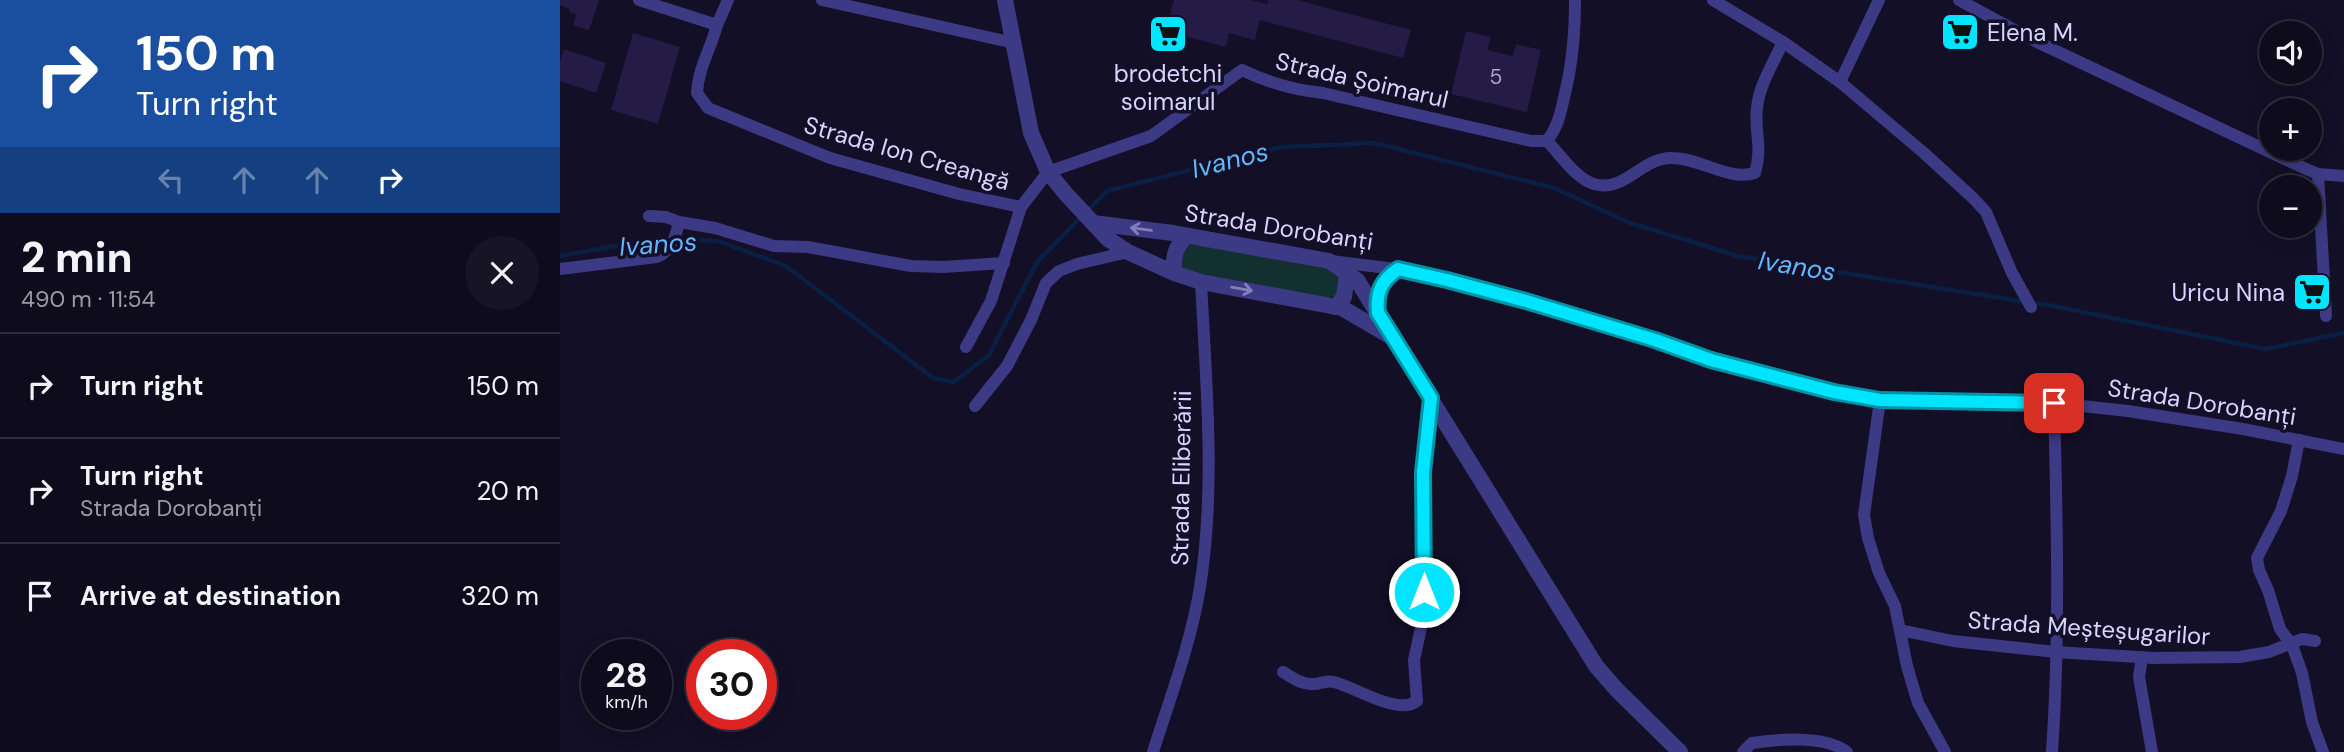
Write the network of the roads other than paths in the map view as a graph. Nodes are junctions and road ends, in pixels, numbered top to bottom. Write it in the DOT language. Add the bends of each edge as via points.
graph roads {
  1 [pos="639,0"];
  2 [pos="728,0"];
  3 [pos="822,0"];
  4 [pos="1005,0"];
  5 [pos="1575,0"];
  6 [pos="1713,0"];
  7 [pos="1879,0"];
  8 [pos="1959,0"];
  9 [pos="717,25"];
  10 [pos="1783,42"];
  11 [pos="1014,43"];
  12 [pos="1840,82"];
  13 [pos="1547,141"];
  14 [pos="1048,172"];
  15 [pos="2318,174"];
  16 [pos="2344,176"];
  17 [pos="1021,207"];
  18 [pos="649,216"];
  19 [pos="1093,223"];
  20 [pos="677,231"];
  21 [pos="1186,236"];
  22 [pos="1128,253"];
  23 [pos="1329,261"];
  24 [pos="1003,263"];
  25 [pos="560,269"];
  26 [pos="1398,269"];
  27 [pos="1174,273"];
  28 [pos="1347,273"];
  29 [pos="1202,282"];
  30 [pos="1335,307"];
  31 [pos="2031,307"];
  32 [pos="1378,313"];
  33 [pos="2326,316"];
  34 [pos="1392,337"];
  35 [pos="966,347"];
  36 [pos="1431,398"];
  37 [pos="1880,400"];
  38 [pos="2054,403"];
  39 [pos="975,406"];
  40 [pos="2299,440"];
  41 [pos="2344,449"];
  42 [pos="1900,630"];
  43 [pos="2315,641"];
  44 [pos="2292,645"];
  45 [pos="2056,652"];
  46 [pos="2142,657"];
  47 [pos="1283,672"];
  48 [pos="1153,752"];
  49 [pos="1680,752"];
  50 [pos="1743,752"];
  51 [pos="1847,752"];
  52 [pos="1945,752"];
  53 [pos="2052,752"];
  54 [pos="2152,752"];
  55 [pos="2323,752"];
  1 -- 9 [label="street"];
  2 -- 9 [label="street, Strada Ion Creangă"];
  3 -- 11 [label="street"];
  4 -- 11 [label="street"];
  5 -- 13 [label="street" via="1571,71 1557,128"];
  6 -- 10 [label="street"];
  7 -- 12 [label="street"];
  8 -- 15 [label="street" via="2035,41"];
  9 -- 17 [label="street, Strada Ion Creangă" via="698,75 697,93 708,108 830,158"];
  10 -- 12 [label="street"];
  10 -- 13 [label="street" via="1757,108 1760,157 1755,173 1745,176 1672,158 1651,162 1616,184 1603,186 1583,178"];
  11 -- 14 [label="street" via="1031,133"];
  12 -- 31 [label="street" via="1986,212"];
  13 -- 14 [label="street, Strada Șoimarul" via="1295,90 1242,70 1151,136"];
  14 -- 17 [label="street"];
  14 -- 19 [label="street"];
  15 -- 16 [label="street"];
  15 -- 33 [label="street"];
  17 -- 24 [label="street"];
  18 -- 20 [label="street" via="666,217"];
  21 -- 19 [label="street, Strada Dorobanți, one-way"];
  19 -- 22 [label="street"];
  20 -- 24 [label="street" via="715,228 774,246 808,247 911,266"];
  20 -- 25 [label="street" via="670,249 657,257"];
  21 -- 23 [label="street, Strada Dorobanți"];
  21 -- 27 [label="street" via="1176,247"];
  22 -- 27 [label="street"];
  22 -- 39 [label="street" via="1076,264 1046,283 1007,366"];
  23 -- 26 [label="street, Strada Dorobanți"];
  23 -- 28 [label="street"];
  24 -- 35 [label="street" via="991,301"];
  26 -- 32 [label="street" via="1379,289"];
  26 -- 37 [label="street, Strada Dorobanți" via="1526,301 1711,360"];
  27 -- 29 [label="street"];
  28 -- 30 [label="street" via="1344,297"];
  28 -- 32 [label="street"];
  29 -- 30 [label="street, one-way"];
  29 -- 48 [label="street, Strada Eliberării" via="1206,538 1192,629"];
  30 -- 34 [label="street"];
  32 -- 34 [label="street"];
  34 -- 36 [label="street"];
  36 -- 47 [label="street" via="1423,472 1423,614 1414,660 1417,701 1412,705 1383,701 1336,683 1304,683"];
  36 -- 49 [label="street" via="1595,666"];
  37 -- 38 [label="street, Strada Dorobanți"];
  37 -- 42 [label="street" via="1864,515"];
  38 -- 40 [label="street, Strada Dorobanți"];
  38 -- 45 [label="street"];
  40 -- 41 [label="street, Strada Dorobanți"];
  40 -- 44 [label="street" via="2281,511 2257,558 2280,629"];
  42 -- 45 [label="street, Strada Meșteșugarilor"];
  42 -- 52 [label="street" via="1917,703"];
  43 -- 44 [label="street, Strada Meșteșugarilor" via="2302,639"];
  44 -- 46 [label="street, Strada Meșteșugarilor" via="2240,657"];
  44 -- 55 [label="street"];
  45 -- 46 [label="street, Strada Meșteșugarilor"];
  45 -- 53 [label="street"];
  46 -- 54 [label="street" via="2139,677"];
  50 -- 51 [label="street" via="1752,743 1795,740 1822,741"];
}
